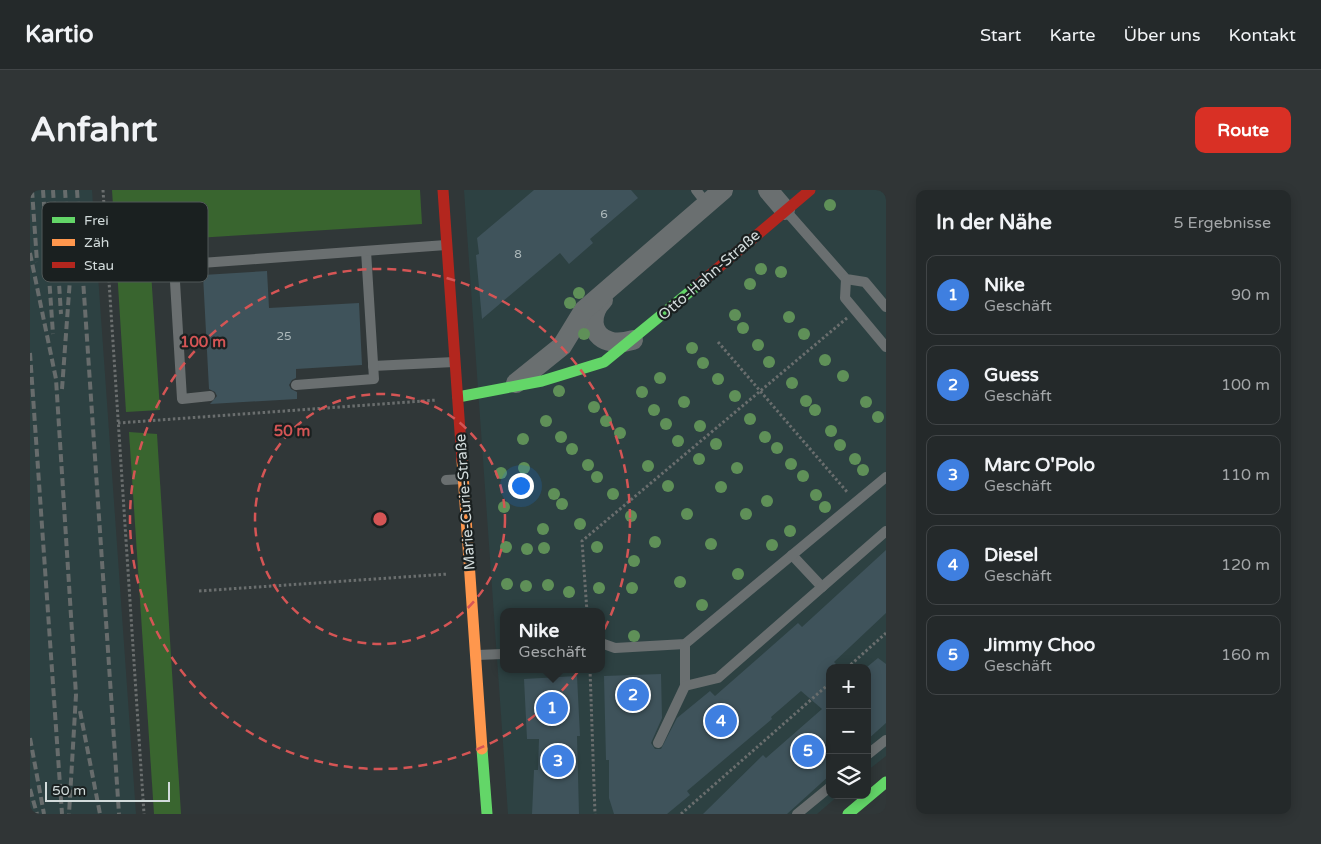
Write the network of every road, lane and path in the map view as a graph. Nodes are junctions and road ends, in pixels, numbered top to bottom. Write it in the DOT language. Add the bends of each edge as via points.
graph roads {
  1 [pos="443,190"];
  2 [pos="723,190"];
  3 [pos="768,190"];
  4 [pos="810,190"];
  5 [pos="702,197"];
  6 [pos="785,210"];
  7 [pos="447,245"];
  8 [pos="366,251"];
  9 [pos="208,263"];
  10 [pos="846,279"];
  11 [pos="109,282"];
  12 [pos="175,282"];
  13 [pos="614,284"];
  14 [pos="886,307"];
  15 [pos="855,311"];
  16 [pos="634,340"];
  17 [pos="718,342"];
  18 [pos="886,347"];
  19 [pos="455,362"];
  20 [pos="373,366"];
  21 [pos="296,385"];
  22 [pos="514,385"];
  23 [pos="760,391"];
  24 [pos="210,396"];
  25 [pos="458,397"];
  26 [pos="118,423"];
  27 [pos="886,478"];
  28 [pos="464,479"];
  29 [pos="446,480"];
  30 [pos="856,502"];
  31 [pos="886,531"];
  32 [pos="792,555"];
  33 [pos="454,573"];
  34 [pos="822,587"];
  35 [pos="199,591"];
  36 [pos="587,608"];
  37 [pos="886,633"];
  38 [pos="605,644"];
  39 [pos="685,644"];
  40 [pos="500,654"];
  41 [pos="476,655"];
  42 [pos="851,664"];
  43 [pos="590,673"];
  44 [pos="685,686"];
  45 [pos="826,687"];
  46 [pos="886,740"];
  47 [pos="658,743"];
  48 [pos="868,754"];
  49 [pos="885,785"];
  50 [pos="826,789"];
  51 [pos="144,814"];
  52 [pos="487,814"];
  53 [pos="595,814"];
  54 [pos="681,814"];
  55 [pos="797,814"];
  56 [pos="848,814"];
  1 -- 7 [label="street, Marie-Curie-Straße"];
  2 -- 5 [label="street, Otto-Hahn-Straße"];
  3 -- 6 [label="street"];
  4 -- 6 [label="street, Otto-Hahn-Straße"];
  5 -- 13 [label="street, Otto-Hahn-Straße"];
  6 -- 10 [label="lane"];
  6 -- 16 [label="street, Otto-Hahn-Straße"];
  7 -- 8 [label="lane"];
  7 -- 19 [label="street, Marie-Curie-Straße"];
  8 -- 9 [label="lane"];
  8 -- 20 [label="lane"];
  10 -- 14 [label="lane" via="865,282"];
  10 -- 15 [label="lane" via="845,298"];
  11 -- 26 [label="path"];
  12 -- 24 [label="lane" via="182,399"];
  13 -- 16 [label="street, Otto-Hahn-Straße" via="598,305 593,324 597,333 611,342"];
  13 -- 22 [label="street, Otto-Hahn-Straße" via="584,310 562,346"];
  15 -- 18 [label="lane"];
  15 -- 23 [label="path"];
  16 -- 22 [label="street, Otto-Hahn-Straße" via="604,362 542,381"];
  17 -- 23 [label="path"];
  19 -- 20 [label="lane"];
  19 -- 25 [label="street, Marie-Curie-Straße"];
  20 -- 21 [label="lane" via="374,379"];
  22 -- 25 [label="street, Otto-Hahn-Straße"];
  23 -- 30 [label="path"];
  23 -- 36 [label="path" via="582,541"];
  25 -- 26 [label="path"];
  25 -- 28 [label="street, Marie-Curie-Straße"];
  26 -- 51 [label="path"];
  27 -- 30 [label="lane"];
  28 -- 29 [label="lane"];
  28 -- 41 [label="street, Marie-Curie-Straße"];
  30 -- 32 [label="lane"];
  31 -- 34 [label="lane"];
  32 -- 34 [label="lane"];
  32 -- 39 [label="lane"];
  33 -- 35 [label="path"];
  34 -- 44 [label="lane" via="718,678"];
  37 -- 42 [label="path"];
  38 -- 39 [label="lane" via="615,648"];
  39 -- 44 [label="lane"];
  40 -- 41 [label="lane"];
  41 -- 52 [label="street, Marie-Curie-Straße"];
  43 -- 53 [label="path"];
  44 -- 47 [label="lane"];
  45 -- 54 [label="path"];
  46 -- 48 [label="lane"];
  49 -- 56 [label="street"];
  50 -- 55 [label="lane"];
}
